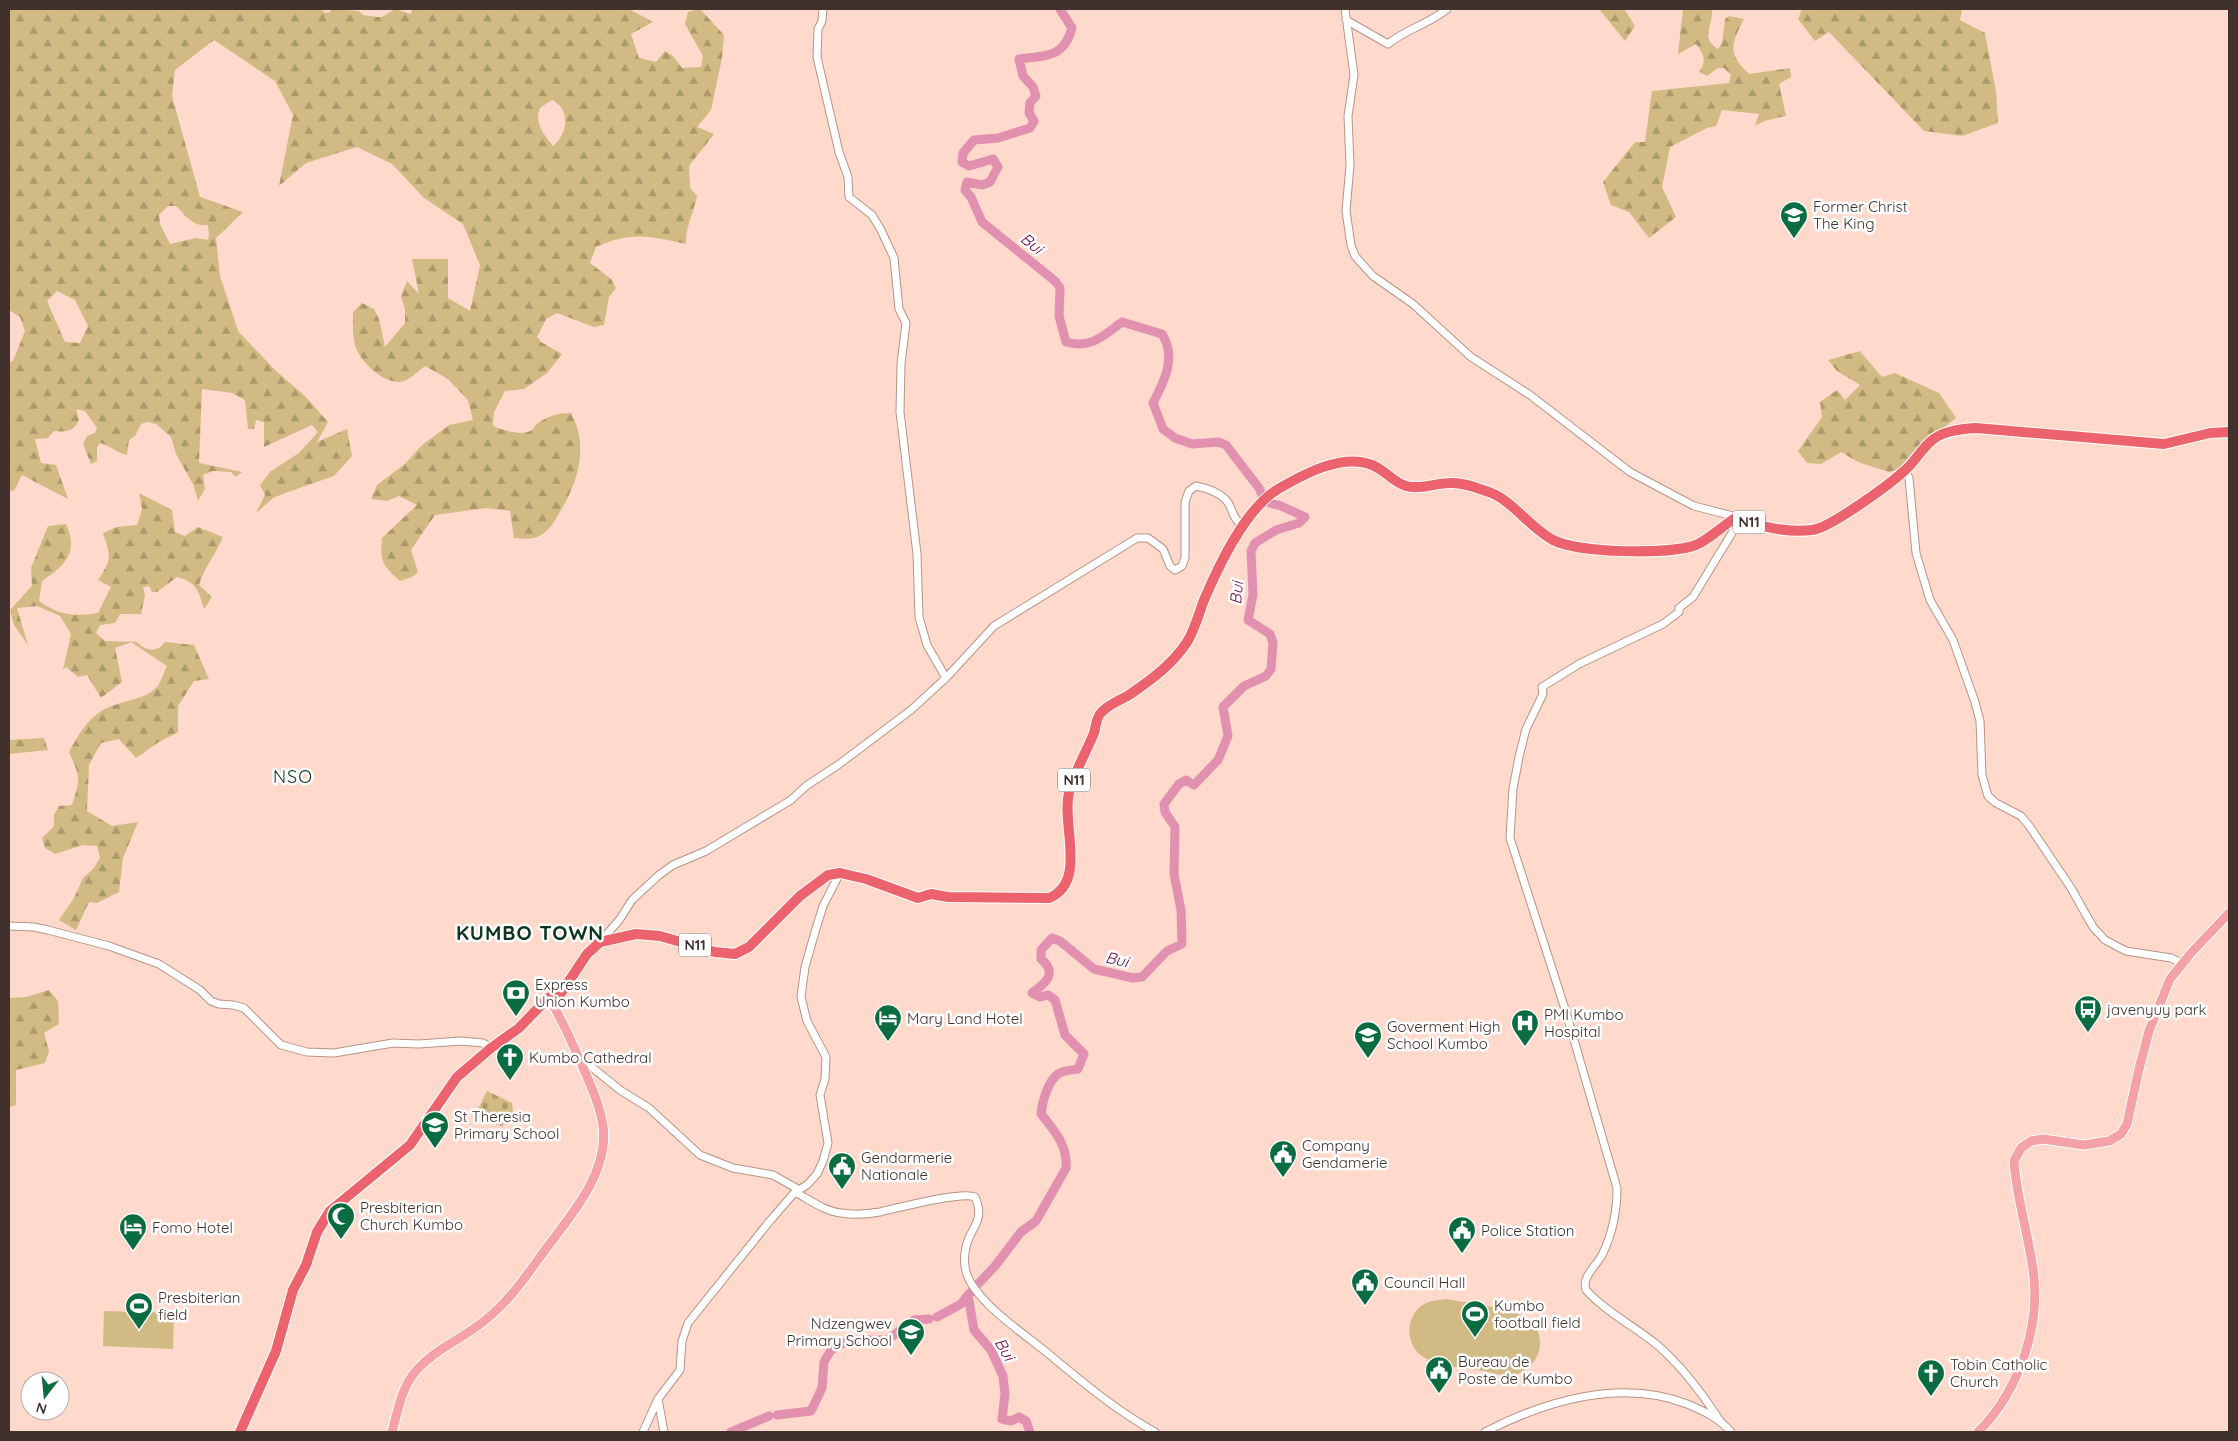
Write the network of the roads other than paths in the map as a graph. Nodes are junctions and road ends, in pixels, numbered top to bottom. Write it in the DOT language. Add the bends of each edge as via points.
graph roads {
  1 [pos="823,9"];
  2 [pos="1345,9"];
  3 [pos="1447,9"];
  4 [pos="1346,20"];
  5 [pos="2229,432"];
  6 [pos="1906,470"];
  7 [pos="1737,517"];
  8 [pos="1242,525"];
  9 [pos="946,678"];
  10 [pos="840,874"];
  11 [pos="2229,913"];
  12 [pos="9,926"];
  13 [pos="600,942"];
  14 [pos="2179,966"];
  15 [pos="548,998"];
  16 [pos="491,1048"];
  17 [pos="578,1056"];
  18 [pos="796,1192"];
  19 [pos="658,1399"];
  20 [pos="1720,1421"];
  21 [pos="240,1432"];
  22 [pos="392,1432"];
  23 [pos="643,1432"];
  24 [pos="664,1432"];
  25 [pos="1156,1432"];
  26 [pos="1485,1432"];
  27 [pos="1731,1432"];
  28 [pos="1978,1432"];
  1 -- 9 [label="street" via="817,57 848,177 850,197 872,215 894,258 899,309 906,323 900,412 917,554 919,617 927,645"];
  2 -- 4 [label="street"];
  3 -- 4 [label="street" via="1388,44"];
  4 -- 7 [label="street" via="1354,75 1348,116 1350,165 1346,211 1355,256 1374,276 1412,304 1471,357 1530,395 1630,472 1694,506"];
  5 -- 6 [label="highway, N11" via="2164,444 1957,429 1931,441"];
  6 -- 7 [label="highway, N11" via="1860,503 1814,530 1780,529"];
  6 -- 14 [label="street" via="1916,553 1930,600 1953,640 1975,702 1980,721 1982,774 1988,796 2021,816 2030,827 2093,927 2105,940 2126,951 2171,958"];
  7 -- 8 [label="highway, N11" via="1699,544 1684,549 1585,549 1554,540 1493,493 1451,482 1411,487 1402,485 1370,464 1342,463 1309,471 1275,491"];
  7 -- 20 [label="street" via="1734,528 1693,597 1679,608 1680,612 1663,624 1579,664 1542,687 1543,694 1526,729 1518,757 1509,828 1617,1188 1616,1214 1603,1253 1586,1278 1586,1290 1669,1356 1702,1392"];
  8 -- 9 [label="street" via="1234,517 1226,499 1196,486 1189,491 1185,502 1186,558 1182,566 1175,570 1163,549 1148,538 1137,538 994,626"];
  8 -- 10 [label="highway, N11" via="1205,598 1190,638 1177,657 1099,715 1068,794 1071,869 1057,895 1049,898 931,894 918,898 866,879"];
  9 -- 13 [label="street" via="911,710 791,800 659,875 632,900"];
  10 -- 13 [label="highway, N11" via="828,875 800,896 749,947 735,954 715,952 660,936 636,934"];
  10 -- 18 [label="street" via="823,906 805,967 802,997 807,1021 826,1057 820,1095 828,1143 817,1174"];
  11 -- 14 [label="main road"];
  12 -- 16 [label="street" via="48,930 109,946 159,964 200,990 211,1001 244,1008 281,1045 307,1052 334,1053 394,1043 483,1043"];
  13 -- 15 [label="highway" via="587,954 561,993"];
  14 -- 28 [label="main road" via="2170,979 2149,1031 2127,1124 2117,1139 2084,1145 2043,1139 2031,1141 2021,1148 2014,1161 2033,1265 2034,1315 2026,1350 2008,1391"];
  15 -- 16 [label="highway" via="519,1028"];
  15 -- 17 [label="main road" via="562,1018"];
  16 -- 21 [label="highway" via="457,1077 410,1144 330,1212 317,1232 293,1290 276,1352"];
  17 -- 18 [label="street" via="648,1108 700,1155 733,1168 773,1176 796,1188"];
  17 -- 22 [label="main road" via="603,1126 603,1143 596,1171 580,1204 499,1308 484,1322 427,1360 412,1376"];
  18 -- 19 [label="street" via="688,1323 682,1341 680,1370"];
  18 -- 25 [label="street" via="826,1209 856,1214 962,1196 975,1197 978,1220 966,1247 965,1266 979,1293 1018,1331 1081,1382"];
  19 -- 23 [label="street"];
  19 -- 24 [label="street"];
  20 -- 26 [label="street" via="1675,1399 1654,1394 1615,1392 1590,1395 1548,1407"];
  20 -- 27 [label="street"];
}
